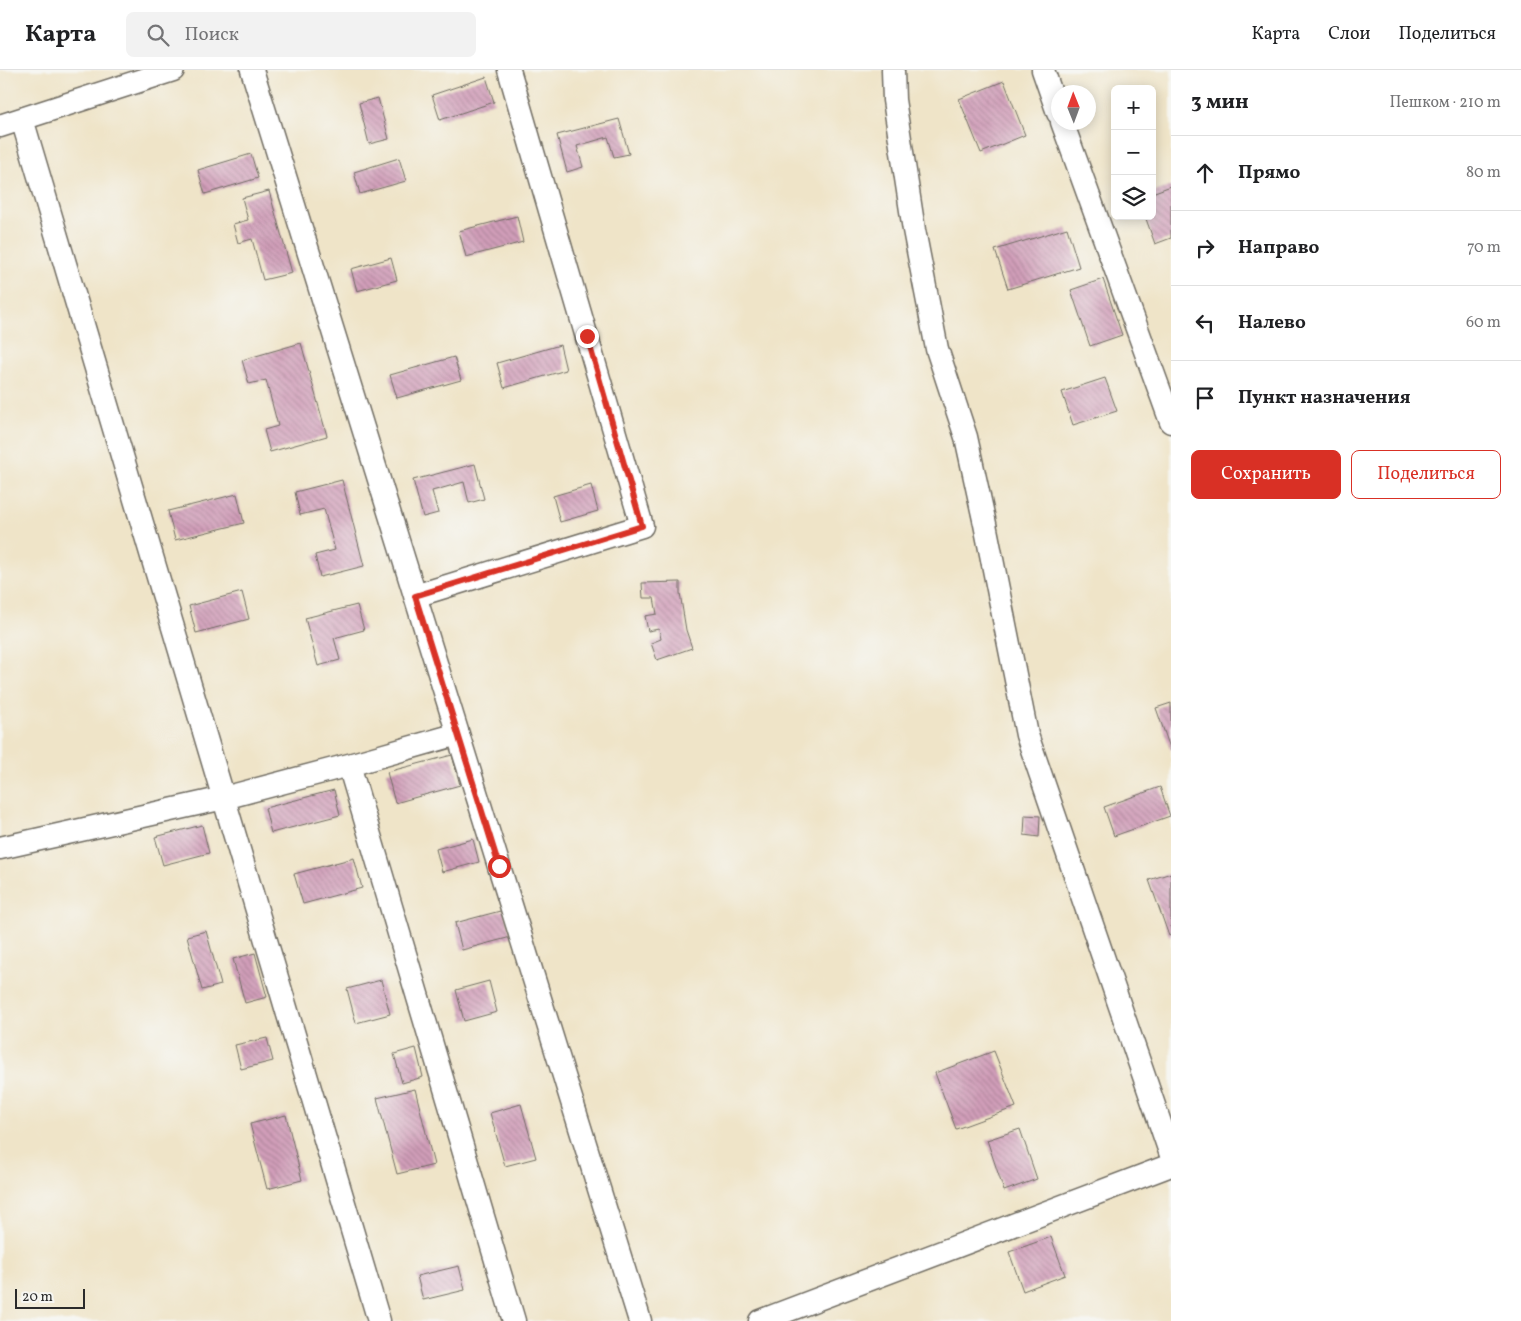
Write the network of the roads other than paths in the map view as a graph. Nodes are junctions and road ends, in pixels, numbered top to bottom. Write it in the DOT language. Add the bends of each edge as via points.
graph roads {
  1 [pos="173,70"];
  2 [pos="252,70"];
  3 [pos="509,70"];
  4 [pos="893,70"];
  5 [pos="1043,70"];
  6 [pos="1051,93"];
  7 [pos="22,119"];
  8 [pos="0,126"];
  9 [pos="1065,130"];
  10 [pos="1171,422"];
  11 [pos="415,596"];
  12 [pos="458,734"];
  13 [pos="349,765"];
  14 [pos="224,798"];
  15 [pos="0,848"];
  16 [pos="1171,1155"];
  17 [pos="1171,1165"];
  18 [pos="379,1321"];
  19 [pos="514,1321"];
  20 [pos="640,1321"];
  21 [pos="760,1321"];
  1 -- 7 [label="street"];
  2 -- 11 [label="street"];
  3 -- 11 [label="street" via="642,526"];
  4 -- 16 [label="street" via="894,100 914,230 937,349 966,437 1026,735"];
  5 -- 6 [label="street"];
  7 -- 8 [label="street"];
  7 -- 14 [label="street"];
  9 -- 10 [label="street"];
  11 -- 12 [label="street"];
  12 -- 13 [label="street"];
  12 -- 20 [label="street"];
  13 -- 14 [label="street"];
  13 -- 19 [label="street"];
  14 -- 15 [label="street"];
  14 -- 18 [label="street"];
  17 -- 21 [label="street"];
}
